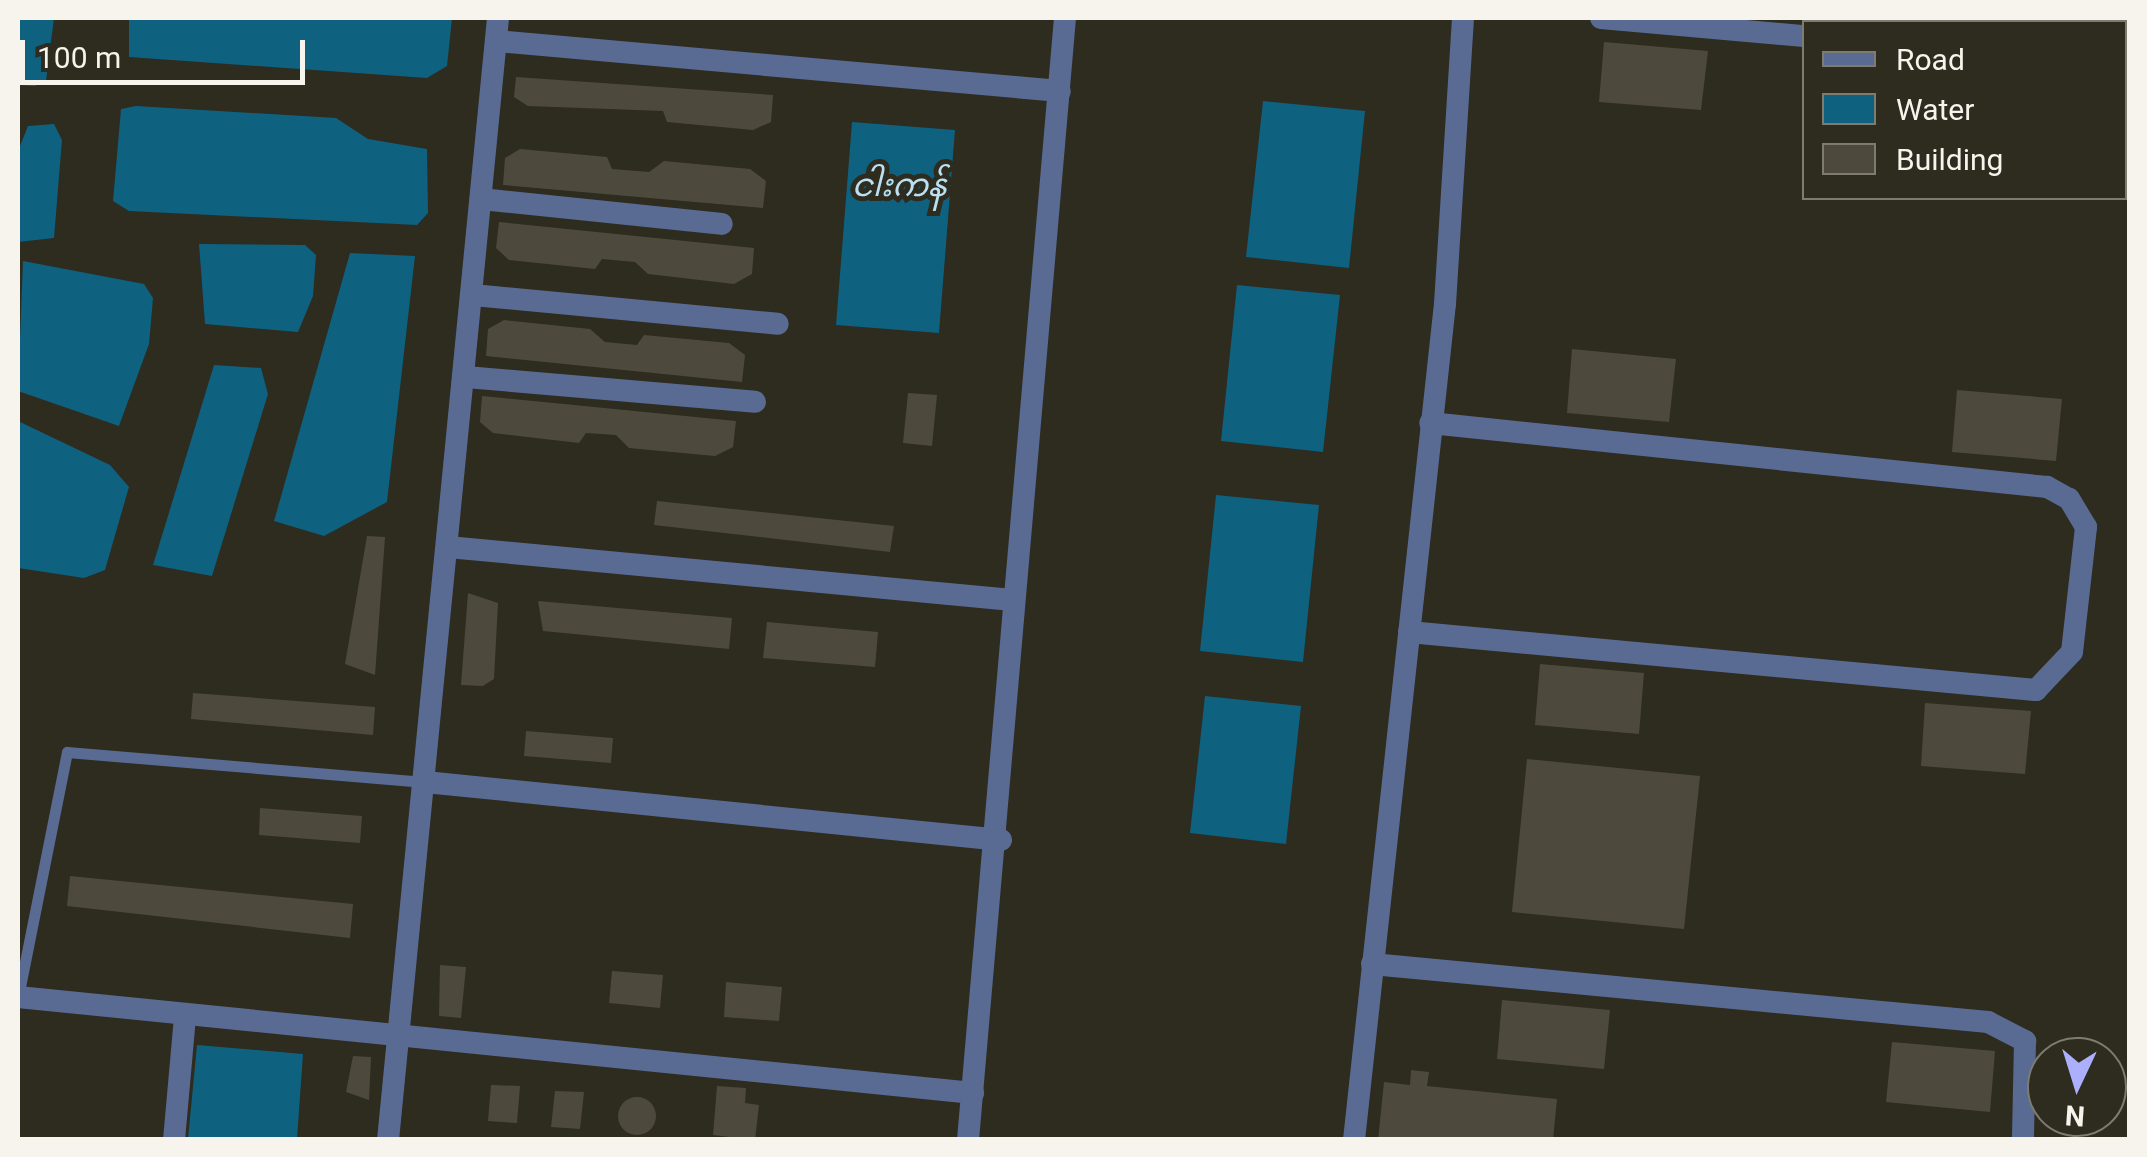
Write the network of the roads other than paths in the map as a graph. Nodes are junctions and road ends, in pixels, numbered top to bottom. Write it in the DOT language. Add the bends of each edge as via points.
graph roads {
  1 [pos="1065,18"];
  2 [pos="1463,18"];
  3 [pos="1602,18"];
  4 [pos="497,29"];
  5 [pos="1802,36"];
  6 [pos="1060,91"];
  7 [pos="481,199"];
  8 [pos="722,224"];
  9 [pos="473,295"];
  10 [pos="778,324"];
  11 [pos="466,377"];
  12 [pos="755,402"];
  13 [pos="1430,423"];
  14 [pos="448,547"];
  15 [pos="1013,600"];
  16 [pos="1409,632"];
  17 [pos="425,782"];
  18 [pos="1001,840"];
  19 [pos="1372,964"];
  20 [pos="18,997"];
  21 [pos="185,1018"];
  22 [pos="398,1032"];
  23 [pos="973,1093"];
  24 [pos="174,1140"];
  25 [pos="388,1140"];
  26 [pos="968,1140"];
  27 [pos="1354,1140"];
  28 [pos="2023,1140"];
  1 -- 6 [label="street"];
  2 -- 13 [label="street"];
  3 -- 5 [label="street"];
  4 -- 6 [label="street"];
  4 -- 7 [label="street"];
  6 -- 15 [label="street"];
  7 -- 8 [label="street"];
  7 -- 9 [label="street"];
  9 -- 10 [label="street"];
  9 -- 11 [label="street"];
  11 -- 12 [label="street"];
  11 -- 14 [label="street"];
  13 -- 16 [label="street"];
  13 -- 16 [label="street" via="2047,487 2069,499 2086,527 2072,652 2036,690"];
  14 -- 15 [label="street"];
  14 -- 17 [label="street"];
  15 -- 18 [label="street"];
  16 -- 19 [label="street"];
  17 -- 18 [label="street"];
  17 -- 20 [label="lane" via="67,752"];
  17 -- 22 [label="street"];
  18 -- 23 [label="street"];
  19 -- 27 [label="street"];
  19 -- 28 [label="street" via="1988,1022 2025,1041"];
  20 -- 21 [label="street"];
  21 -- 22 [label="street"];
  21 -- 24 [label="street"];
  22 -- 23 [label="street"];
  22 -- 25 [label="street"];
  23 -- 26 [label="street"];
}
